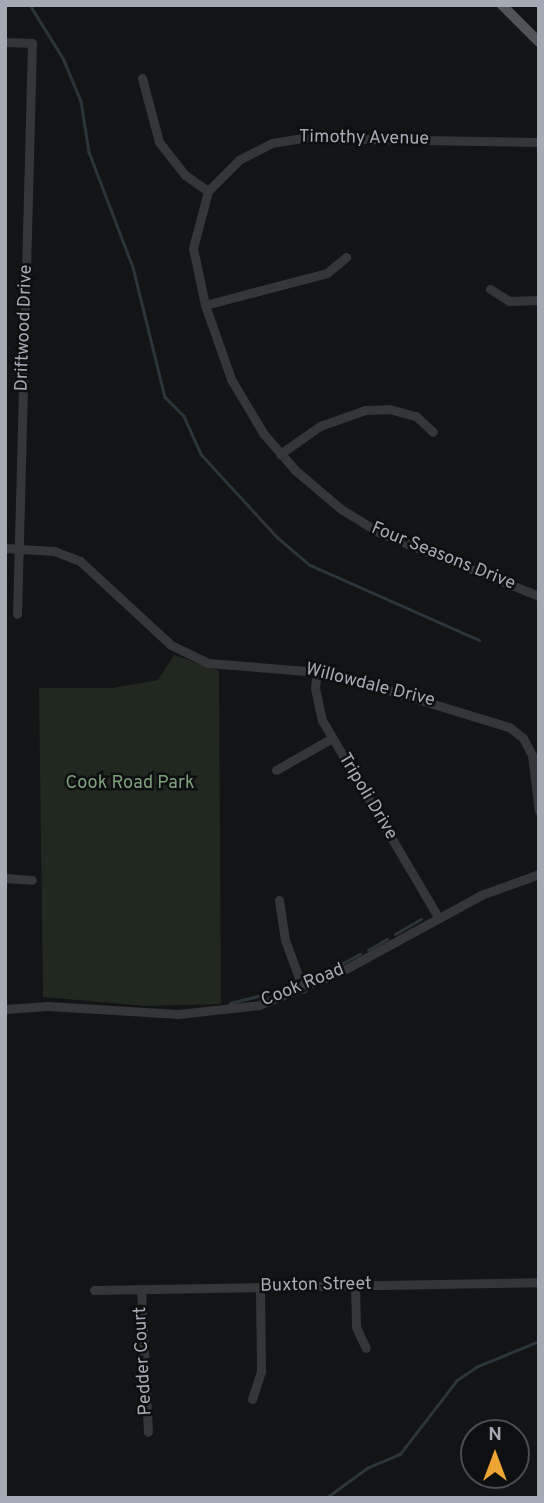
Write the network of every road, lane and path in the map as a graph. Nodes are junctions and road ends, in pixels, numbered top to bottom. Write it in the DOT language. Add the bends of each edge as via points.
graph roads {
  1 [pos="502,5"];
  2 [pos="539,42"];
  3 [pos="5,43"];
  4 [pos="142,78"];
  5 [pos="539,142"];
  6 [pos="208,191"];
  7 [pos="346,257"];
  8 [pos="490,289"];
  9 [pos="539,300"];
  10 [pos="205,305"];
  11 [pos="433,432"];
  12 [pos="280,454"];
  13 [pos="5,548"];
  14 [pos="18,549"];
  15 [pos="539,596"];
  16 [pos="17,614"];
  17 [pos="317,671"];
  18 [pos="332,738"];
  19 [pos="276,770"];
  20 [pos="539,811"];
  21 [pos="539,874"];
  22 [pos="5,878"];
  23 [pos="32,880"];
  24 [pos="279,900"];
  25 [pos="438,917"];
  26 [pos="303,989"];
  27 [pos="5,1009"];
  28 [pos="539,1282"];
  29 [pos="355,1285"];
  30 [pos="260,1287"];
  31 [pos="141,1289"];
  32 [pos="94,1290"];
  33 [pos="366,1348"];
  34 [pos="252,1399"];
  35 [pos="148,1432"];
  1 -- 2 [label="main road"];
  3 -- 14 [label="street, Driftwood Drive" via="32,43"];
  4 -- 6 [label="street" via="147,112 159,142 185,175"];
  5 -- 6 [label="street, Timothy Avenue" via="291,138 248,154"];
  6 -- 10 [label="street, Four Seasons Drive" via="193,248"];
  7 -- 10 [label="street" via="327,272"];
  8 -- 9 [label="street" via="509,301"];
  10 -- 12 [label="street, Four Seasons Drive" via="231,379"];
  11 -- 12 [label="street" via="416,416 389,409 365,410 320,426"];
  12 -- 15 [label="street, Four Seasons Drive" via="312,486 364,525"];
  13 -- 14 [label="street, Willowdale Drive"];
  14 -- 16 [label="street, Driftwood Drive"];
  14 -- 17 [label="street, Willowdale Drive" via="63,553 80,561 171,645 196,659 221,666"];
  17 -- 18 [label="street, Tripoli Drive" via="316,705"];
  17 -- 20 [label="street, Willowdale Drive" via="469,711 509,727 523,738 531,755"];
  18 -- 19 [label="street"];
  18 -- 25 [label="street, Tripoli Drive"];
  21 -- 25 [label="street, Cook Road"];
  22 -- 23 [label="street"];
  24 -- 26 [label="street" via="285,940"];
  25 -- 26 [label="street, Cook Road"];
  26 -- 27 [label="street, Cook Road" via="259,1005 210,1013 48,1006"];
  28 -- 29 [label="street, Buxton Street"];
  29 -- 30 [label="street, Buxton Street"];
  29 -- 33 [label="street" via="356,1327"];
  30 -- 31 [label="street, Buxton Street"];
  30 -- 34 [label="street" via="261,1371"];
  31 -- 32 [label="street, Buxton Street"];
  31 -- 35 [label="street, Pedder Court"];
}
